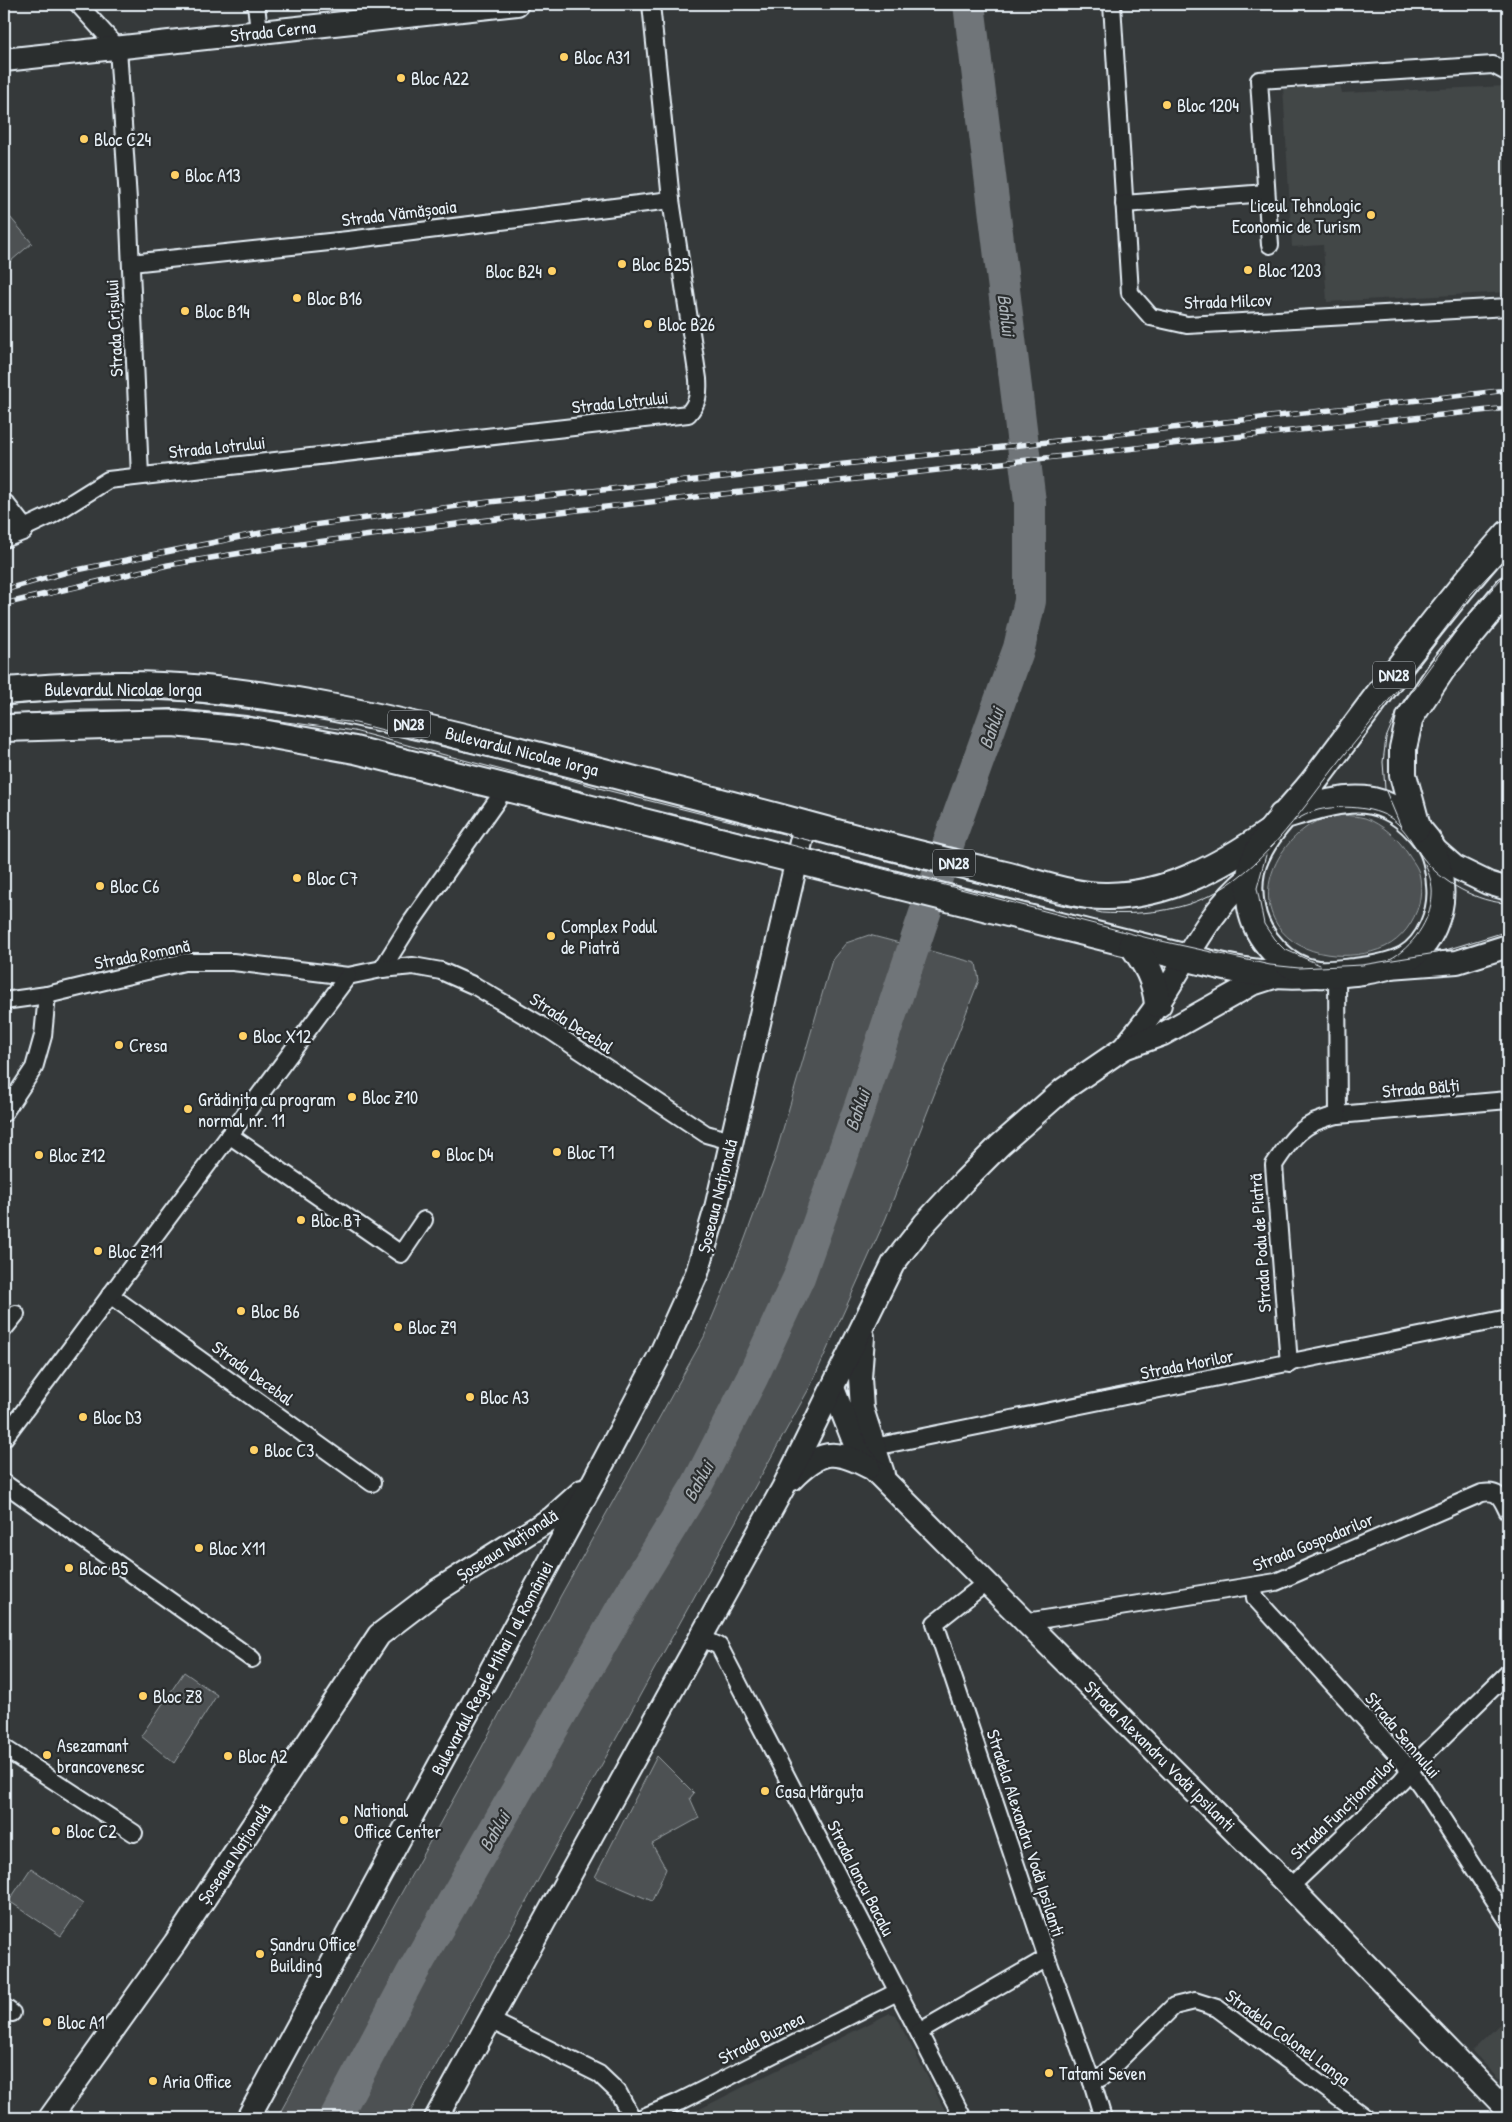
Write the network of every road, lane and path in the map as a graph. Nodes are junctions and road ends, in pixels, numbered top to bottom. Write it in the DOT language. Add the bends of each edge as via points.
graph roads {
  1 [pos="78,4"];
  2 [pos="256,4"];
  3 [pos="517,4"];
  4 [pos="651,4"];
  5 [pos="1112,4"];
  6 [pos="259,32"];
  7 [pos="118,48"];
  8 [pos="4,60"];
  9 [pos="1508,73"];
  10 [pos="1266,193"];
  11 [pos="671,200"];
  12 [pos="1124,204"];
  13 [pos="1270,245"];
  14 [pos="131,263"];
  15 [pos="1508,307"];
  16 [pos="140,476"];
  17 [pos="4,506"];
  18 [pos="13,532"];
  19 [pos="1508,534"];
  20 [pos="1508,589"];
  21 [pos="4,691"];
  22 [pos="4,728"];
  23 [pos="501,785"];
  24 [pos="1276,824"];
  25 [pos="805,825"];
  26 [pos="1425,837"];
  27 [pos="796,861"];
  28 [pos="1249,878"];
  29 [pos="1508,889"];
  30 [pos="1132,944"];
  31 [pos="1508,946"];
  32 [pos="1185,958"];
  33 [pos="1382,968"];
  34 [pos="382,969"];
  35 [pos="1327,974"];
  36 [pos="348,976"];
  37 [pos="1277,976"];
  38 [pos="47,994"];
  39 [pos="4,1001"];
  40 [pos="1158,1004"];
  41 [pos="1124,1048"];
  42 [pos="1508,1100"];
  43 [pos="4,1113"];
  44 [pos="1338,1115"];
  45 [pos="229,1135"];
  46 [pos="731,1140"];
  47 [pos="424,1220"];
  48 [pos="110,1295"];
  49 [pos="16,1314"];
  50 [pos="1508,1318"];
  51 [pos="864,1322"];
  52 [pos="4,1329"];
  53 [pos="1289,1364"];
  54 [pos="834,1388"];
  55 [pos="4,1438"];
  56 [pos="878,1466"];
  57 [pos="593,1482"];
  58 [pos="4,1483"];
  59 [pos="372,1483"];
  60 [pos="783,1488"];
  61 [pos="1508,1512"];
  62 [pos="986,1582"];
  63 [pos="1254,1587"];
  64 [pos="1026,1622"];
  65 [pos="702,1638"];
  66 [pos="252,1659"];
  67 [pos="1508,1674"];
  68 [pos="4,1748"];
  69 [pos="1410,1771"];
  70 [pos="134,1833"];
  71 [pos="1290,1887"];
  72 [pos="1508,1922"];
  73 [pos="1047,1958"];
  74 [pos="897,1992"];
  75 [pos="490,2020"];
  76 [pos="919,2032"];
  77 [pos="1092,2082"];
  78 [pos="1508,2111"];
  79 [pos="50,2118"];
  80 [pos="248,2118"];
  81 [pos="436,2118"];
  82 [pos="632,2118"];
  83 [pos="641,2118"];
  84 [pos="963,2118"];
  85 [pos="1103,2118"];
  86 [pos="1366,2118"];
  1 -- 7 [label="street"];
  2 -- 6 [label="street"];
  3 -- 6 [label="main road, Strada Cerna"];
  4 -- 11 [label="street, Strada Lotrului"];
  5 -- 12 [label="street, Strada Milcov"];
  6 -- 7 [label="main road, Strada Cerna"];
  7 -- 8 [label="main road, Strada Cerna"];
  7 -- 14 [label="street, Strada Crișului"];
  9 -- 10 [label="street" via="1493,65 1259,80"];
  10 -- 12 [label="street"];
  10 -- 13 [label="street"];
  11 -- 14 [label="street, Strada Vămășoaia"];
  11 -- 16 [label="street, Strada Lotrului" via="698,379 699,394 695,407 688,414"];
  12 -- 15 [label="street, Strada Milcov" via="1130,293 1151,317 1187,325"];
  14 -- 16 [label="street, Strada Crișului"];
  16 -- 18 [label="street" via="108,480 52,515"];
  17 -- 18 [label="main road"];
  19 -- 24 [label="main road, DN28" via="1416,646 1315,780"];
  20 -- 26 [label="main road, DN28" via="1442,668 1410,717 1403,748 1403,776"];
  21 -- 25 [label="main road, Bulevardul Nicolae Iorga / DN28" via="69,686 163,686 294,700 433,729"];
  22 -- 23 [label="main road, Bulevardul Nicolae Iorga / DN28" via="173,722 245,730 355,750"];
  23 -- 27 [label="main road, Bulevardul Nicolae Iorga / DN28"];
  23 -- 34 [label="street" via="498,799"];
  24 -- 25 [label="main road, Bulevardul Nicolae Iorga / DN28" via="1238,855 1213,868 1160,889 1104,896 1070,891 884,847"];
  24 -- 26 [label="main road, DN28" via="1321,803 1362,800 1392,807"];
  24 -- 28 [label="main road, DN28" via="1256,854"];
  25 -- 27 [label="main road, Șoseaua Națională"];
  26 -- 29 [label="main road" via="1455,867"];
  26 -- 33 [label="main road, DN28" via="1439,875 1441,895 1438,914 1431,932 1407,959"];
  27 -- 30 [label="main road, Bulevardul Nicolae Iorga / DN28"];
  27 -- 46 [label="main road, Șoseaua Națională"];
  28 -- 32 [label="main road" via="1233,891"];
  28 -- 35 [label="main road, DN28" via="1251,910 1258,930 1285,961 1302,970"];
  30 -- 32 [label="main road, DN28"];
  30 -- 40 [label="main road" via="1149,969"];
  31 -- 33 [label="main road" via="1457,962"];
  32 -- 37 [label="main road, DN28"];
  32 -- 40 [label="main road"];
  33 -- 35 [label="main road, DN28"];
  34 -- 36 [label="street, Strada Decebal"];
  34 -- 46 [label="street, Strada Decebal" via="413,966 441,971 475,986 551,1031 706,1134"];
  35 -- 37 [label="main road, DN28"];
  35 -- 44 [label="street"];
  36 -- 38 [label="street, Strada Romană" via="233,962 184,962"];
  36 -- 45 [label="street"];
  37 -- 41 [label="main road" via="1252,984 1162,1034"];
  38 -- 39 [label="street, Strada Romană"];
  38 -- 43 [label="street" via="43,1036 34,1068"];
  40 -- 41 [label="main road"];
  41 -- 51 [label="main road" via="1064,1089 964,1180 893,1264"];
  42 -- 44 [label="street, Strada Bălți"];
  44 -- 53 [label="street, Strada Podu de Piatră" via="1320,1119 1293,1138 1274,1165"];
  45 -- 47 [label="street" via="400,1254"];
  45 -- 48 [label="street"];
  46 -- 57 [label="main road, Șoseaua Națională" via="697,1273 660,1355"];
  48 -- 55 [label="street"];
  48 -- 59 [label="street, Strada Decebal"];
  49 -- 52 [label="street"];
  50 -- 53 [label="street, Strada Morilor"];
  51 -- 54 [label="main road"];
  51 -- 56 [label="main road" via="860,1378 862,1409"];
  53 -- 56 [label="street, Strada Morilor"];
  54 -- 56 [label="main road, Strada Alexandru Vodă Ipsilanti" via="858,1452"];
  54 -- 60 [label="main road"];
  56 -- 60 [label="main road" via="848,1456 828,1455 810,1461"];
  56 -- 62 [label="main road, Strada Alexandru Vodă Ipsilanti"];
  57 -- 79 [label="main road, Șoseaua Națională" via="552,1518 438,1590 379,1635 175,1943"];
  57 -- 80 [label="main road, Bulevardul Regele Mihai I al României"];
  58 -- 66 [label="street"];
  60 -- 65 [label="main road"];
  61 -- 63 [label="street, Strada Gospodarilor" via="1497,1494 1482,1493 1276,1582"];
  62 -- 64 [label="main road, Strada Alexandru Vodă Ipsilanti"];
  62 -- 73 [label="street, Stradela Alexandru Vodă Ipsilanti" via="935,1623"];
  63 -- 64 [label="street, Strada Gospodarilor"];
  63 -- 69 [label="street, Strada Semnului" via="1255,1598"];
  64 -- 71 [label="main road, Strada Alexandru Vodă Ipsilanti"];
  65 -- 74 [label="street, Strada Iancu Bacalu" via="719,1646"];
  65 -- 75 [label="main road"];
  67 -- 69 [label="street, Strada Funcționarilor"];
  68 -- 70 [label="street"];
  69 -- 71 [label="street, Strada Funcționarilor"];
  69 -- 72 [label="street, Strada Semnului"];
  71 -- 78 [label="main road, Strada Alexandru Vodă Ipsilanti"];
  73 -- 76 [label="street"];
  73 -- 77 [label="street, Stradela Alexandru Vodă Ipsilanti"];
  74 -- 76 [label="street, Strada Iancu Bacalu"];
  74 -- 83 [label="street, Strada Buznea"];
  75 -- 81 [label="main road"];
  75 -- 82 [label="street" via="599,2074 618,2092"];
  76 -- 84 [label="street, Strada Iancu Bacalu"];
  77 -- 85 [label="street, Stradela Alexandru Vodă Ipsilanti"];
  77 -- 86 [label="street, Stradela Colonel Langa" via="1102,2077 1174,2006 1195,2001 1217,2008"];
}
